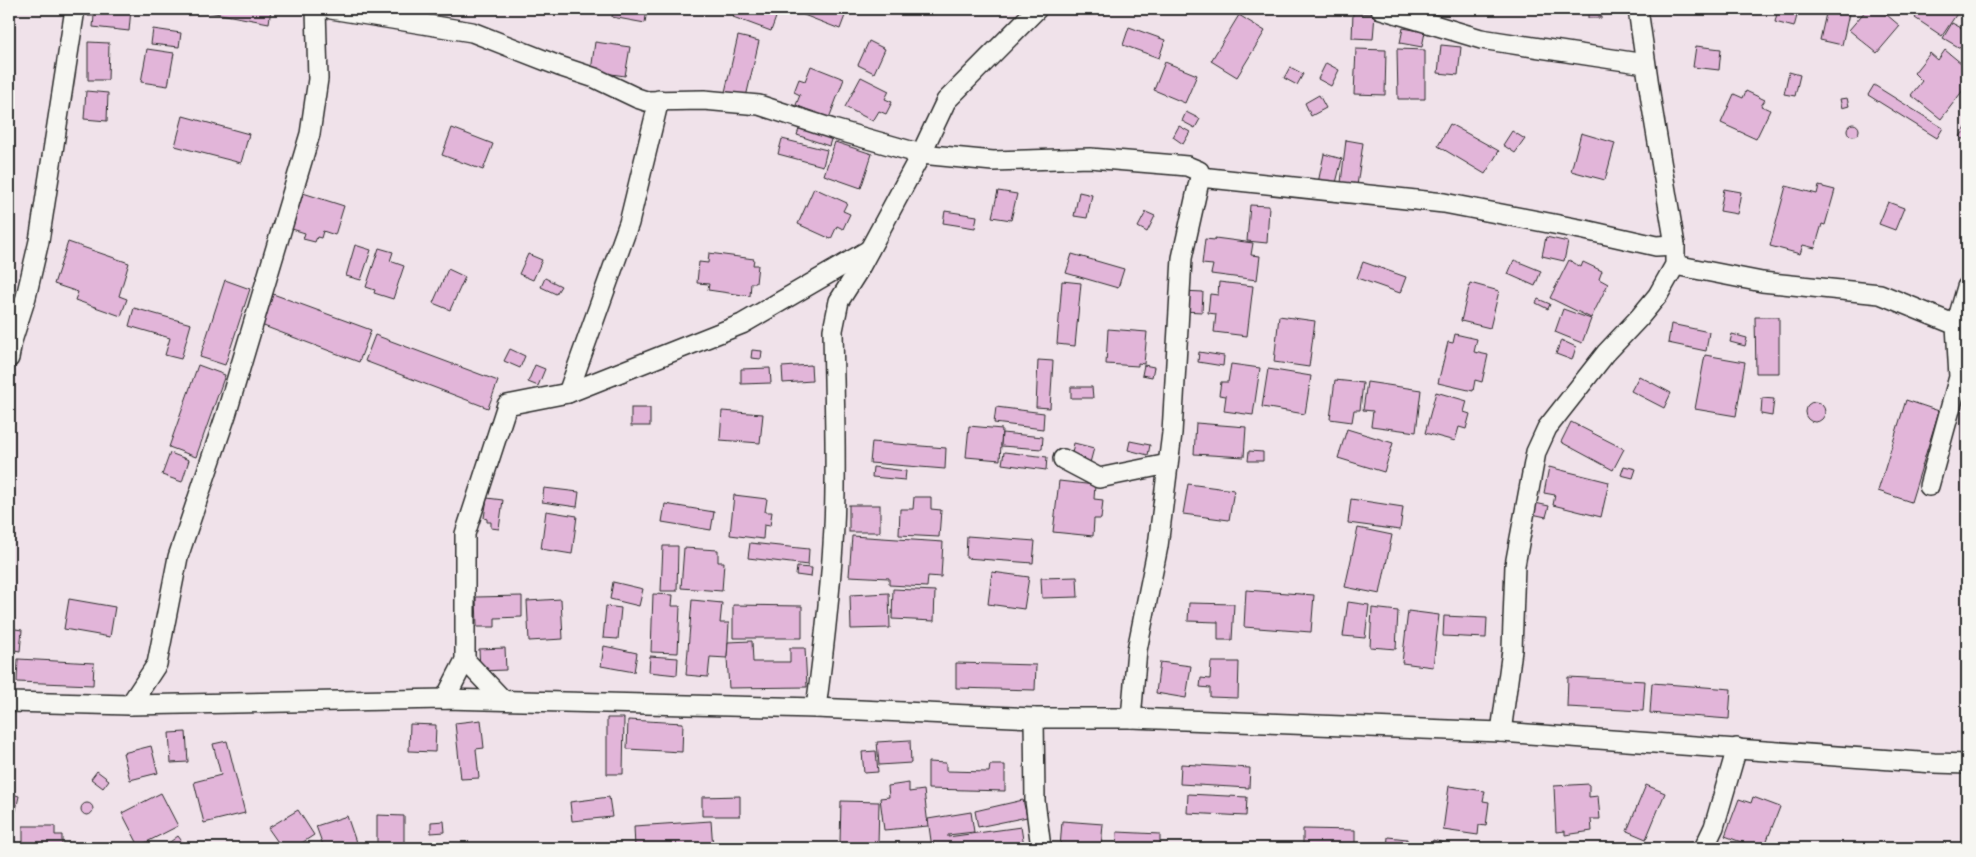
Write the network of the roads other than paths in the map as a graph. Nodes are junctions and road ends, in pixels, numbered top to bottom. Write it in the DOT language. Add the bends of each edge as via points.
graph roads {
  1 [pos="75,9"];
  2 [pos="316,9"];
  3 [pos="331,9"];
  4 [pos="1037,9"];
  5 [pos="1381,9"];
  6 [pos="1638,9"];
  7 [pos="1645,64"];
  8 [pos="659,100"];
  9 [pos="921,154"];
  10 [pos="1200,177"];
  11 [pos="1675,245"];
  12 [pos="870,249"];
  13 [pos="1675,265"];
  14 [pos="1967,287"];
  15 [pos="18,296"];
  16 [pos="1956,325"];
  17 [pos="9,358"];
  18 [pos="568,393"];
  19 [pos="1063,459"];
  20 [pos="1168,464"];
  21 [pos="1929,486"];
  22 [pos="465,660"];
  23 [pos="445,699"];
  24 [pos="503,700"];
  25 [pos="9,702"];
  26 [pos="130,705"];
  27 [pos="816,708"];
  28 [pos="1034,718"];
  29 [pos="1131,718"];
  30 [pos="1501,732"];
  31 [pos="1737,748"];
  32 [pos="1967,764"];
  33 [pos="1041,848"];
  34 [pos="1704,848"];
  1 -- 15 [label="street" via="39,241"];
  2 -- 26 [label="street" via="318,79 310,134 226,415 178,557 157,664"];
  3 -- 8 [label="street" via="472,32 595,78 637,98"];
  4 -- 9 [label="street" via="946,101"];
  5 -- 7 [label="street" via="1481,39"];
  6 -- 7 [label="street"];
  7 -- 11 [label="street"];
  8 -- 9 [label="street" via="759,105"];
  8 -- 18 [label="street" via="629,223"];
  9 -- 10 [label="street" via="993,161 1090,158 1176,165 1199,171"];
  9 -- 12 [label="street"];
  10 -- 11 [label="street" via="1444,203 1656,246"];
  10 -- 20 [label="street" via="1182,258"];
  11 -- 13 [label="street"];
  12 -- 18 [label="street" via="742,324"];
  12 -- 27 [label="street" via="839,301 833,330 834,526 829,612"];
  13 -- 16 [label="street" via="1762,282 1880,294"];
  13 -- 30 [label="street" via="1658,295 1606,352 1547,428 1536,452 1515,565 1512,650"];
  14 -- 16 [label="street"];
  15 -- 17 [label="street"];
  16 -- 21 [label="street" via="1959,377"];
  18 -- 22 [label="street" via="507,405 465,534"];
  19 -- 20 [label="street" via="1099,478"];
  20 -- 29 [label="street" via="1158,546 1137,650"];
  22 -- 23 [label="street"];
  22 -- 24 [label="street"];
  23 -- 24 [label="street"];
  23 -- 26 [label="street"];
  24 -- 27 [label="street"];
  25 -- 26 [label="street"];
  27 -- 28 [label="street"];
  28 -- 29 [label="street"];
  28 -- 33 [label="street" via="1035,800"];
  29 -- 30 [label="street"];
  30 -- 31 [label="street"];
  31 -- 32 [label="street"];
  31 -- 34 [label="street" via="1714,827"];
}
